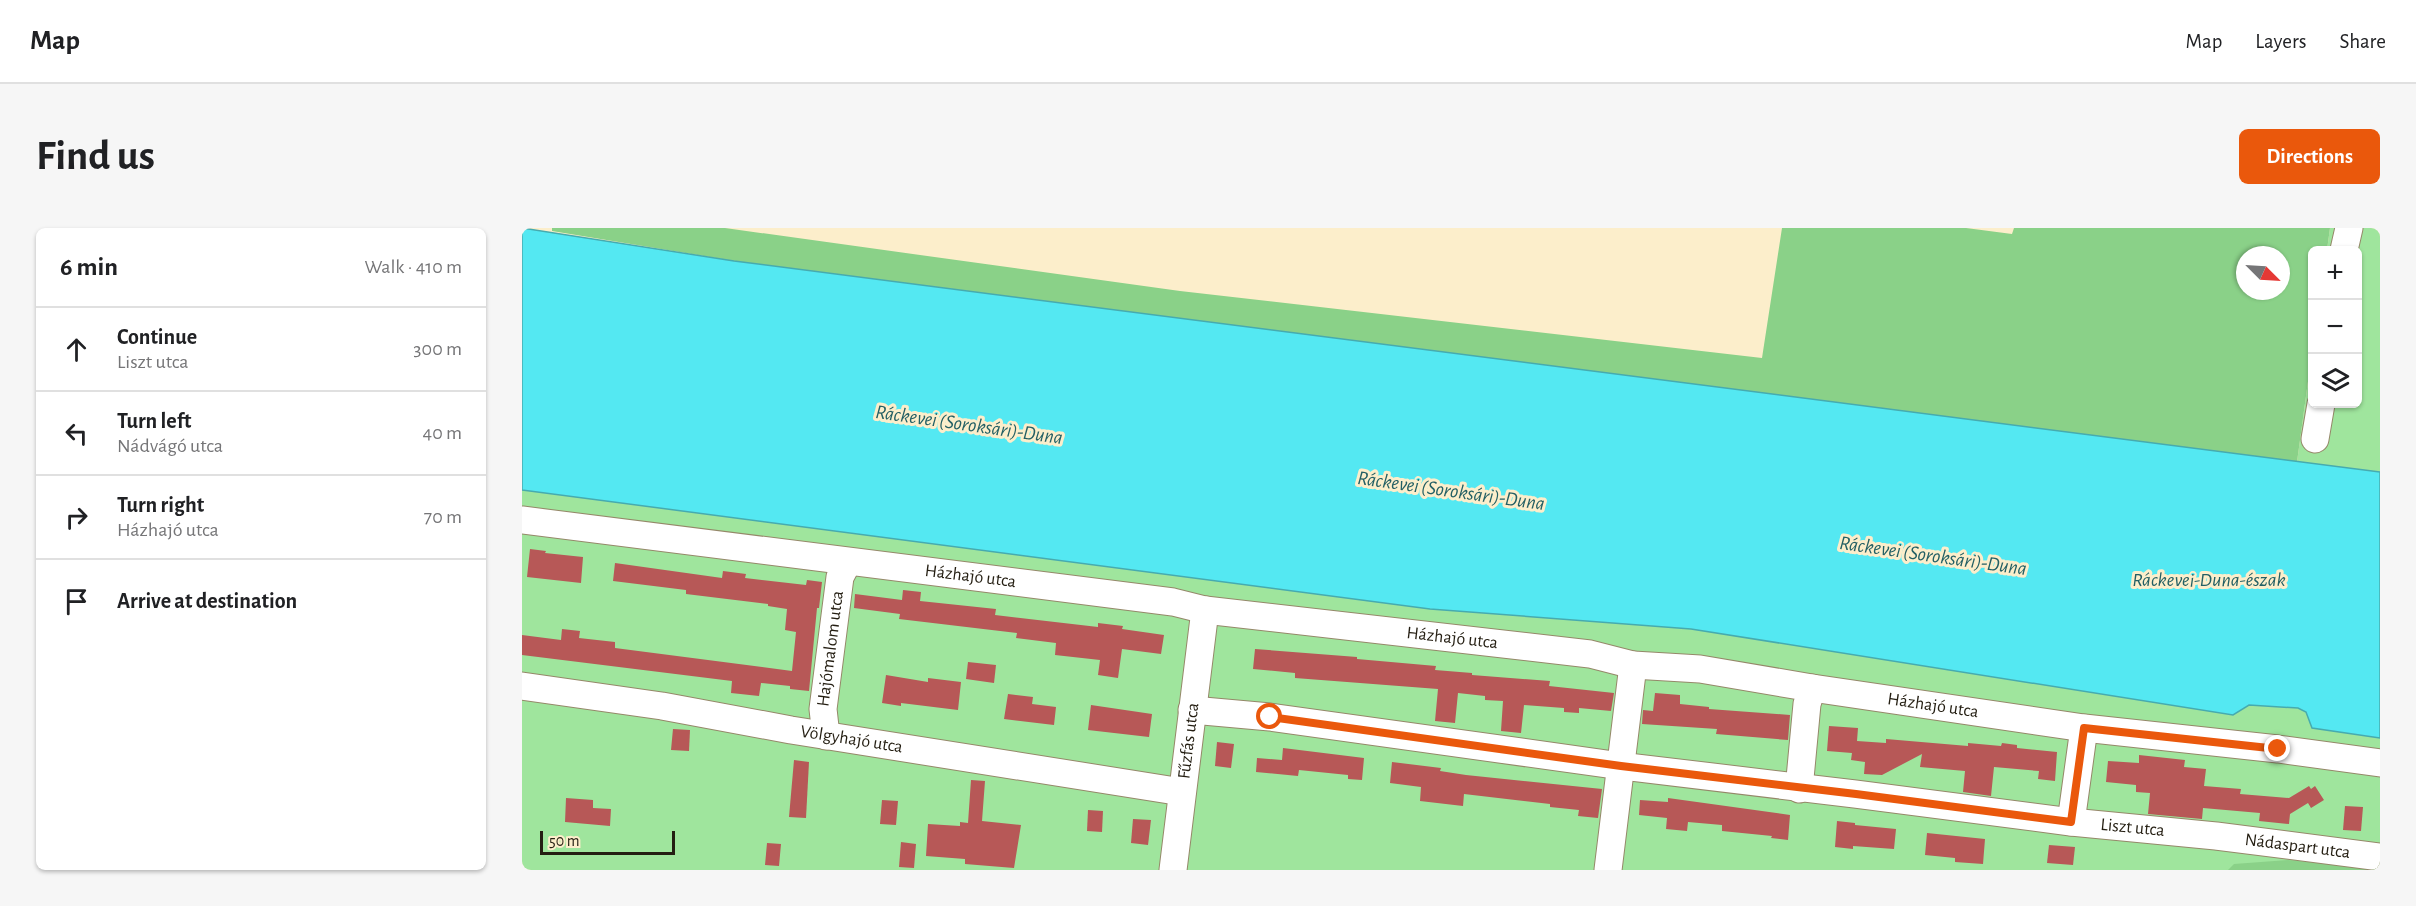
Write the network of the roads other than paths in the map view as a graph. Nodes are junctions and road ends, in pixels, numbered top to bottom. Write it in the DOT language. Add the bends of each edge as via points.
graph roads {
  1 [pos="2349,228"];
  2 [pos="2345,246"];
  3 [pos="2319,408"];
  4 [pos="2315,439"];
  5 [pos="522,520"];
  6 [pos="848,562"];
  7 [pos="1205,610"];
  8 [pos="1633,664"];
  9 [pos="522,686"];
  10 [pos="1812,688"];
  11 [pos="1192,710"];
  12 [pos="2084,728"];
  13 [pos="826,736"];
  14 [pos="2380,763"];
  15 [pos="1621,766"];
  16 [pos="1799,789"];
  17 [pos="1182,792"];
  18 [pos="2071,822"];
  19 [pos="2216,836"];
  20 [pos="2380,857"];
  21 [pos="1173,870"];
  22 [pos="1608,870"];
  1 -- 2 [label="street"];
  3 -- 4 [label="street"];
  5 -- 6 [label="street, Házhajó utca"];
  6 -- 7 [label="street, Házhajó utca" via="1173,602"];
  6 -- 13 [label="street, Hajómalom utca" via="840,577 824,698"];
  7 -- 8 [label="street, Házhajó utca" via="1590,654"];
  7 -- 11 [label="street, Fűzfás utca"];
  8 -- 10 [label="street, Házhajó utca" via="1700,669"];
  8 -- 15 [label="street"];
  9 -- 13 [label="street, Völgyhajó utca" via="663,706"];
  10 -- 12 [label="street, Házhajó utca"];
  10 -- 16 [label="street"];
  11 -- 15 [label="street, Liszt utca" via="1270,717"];
  11 -- 17 [label="street, Fűzfás utca"];
  12 -- 14 [label="street, Házhajó utca"];
  12 -- 18 [label="street"];
  13 -- 17 [label="street, Völgyhajó utca"];
  15 -- 16 [label="street, Liszt utca"];
  15 -- 22 [label="street"];
  16 -- 18 [label="street, Liszt utca"];
  17 -- 21 [label="street, Fűzfás utca"];
  18 -- 19 [label="street, Liszt utca"];
  19 -- 20 [label="street, Nádaspart utca"];
}
